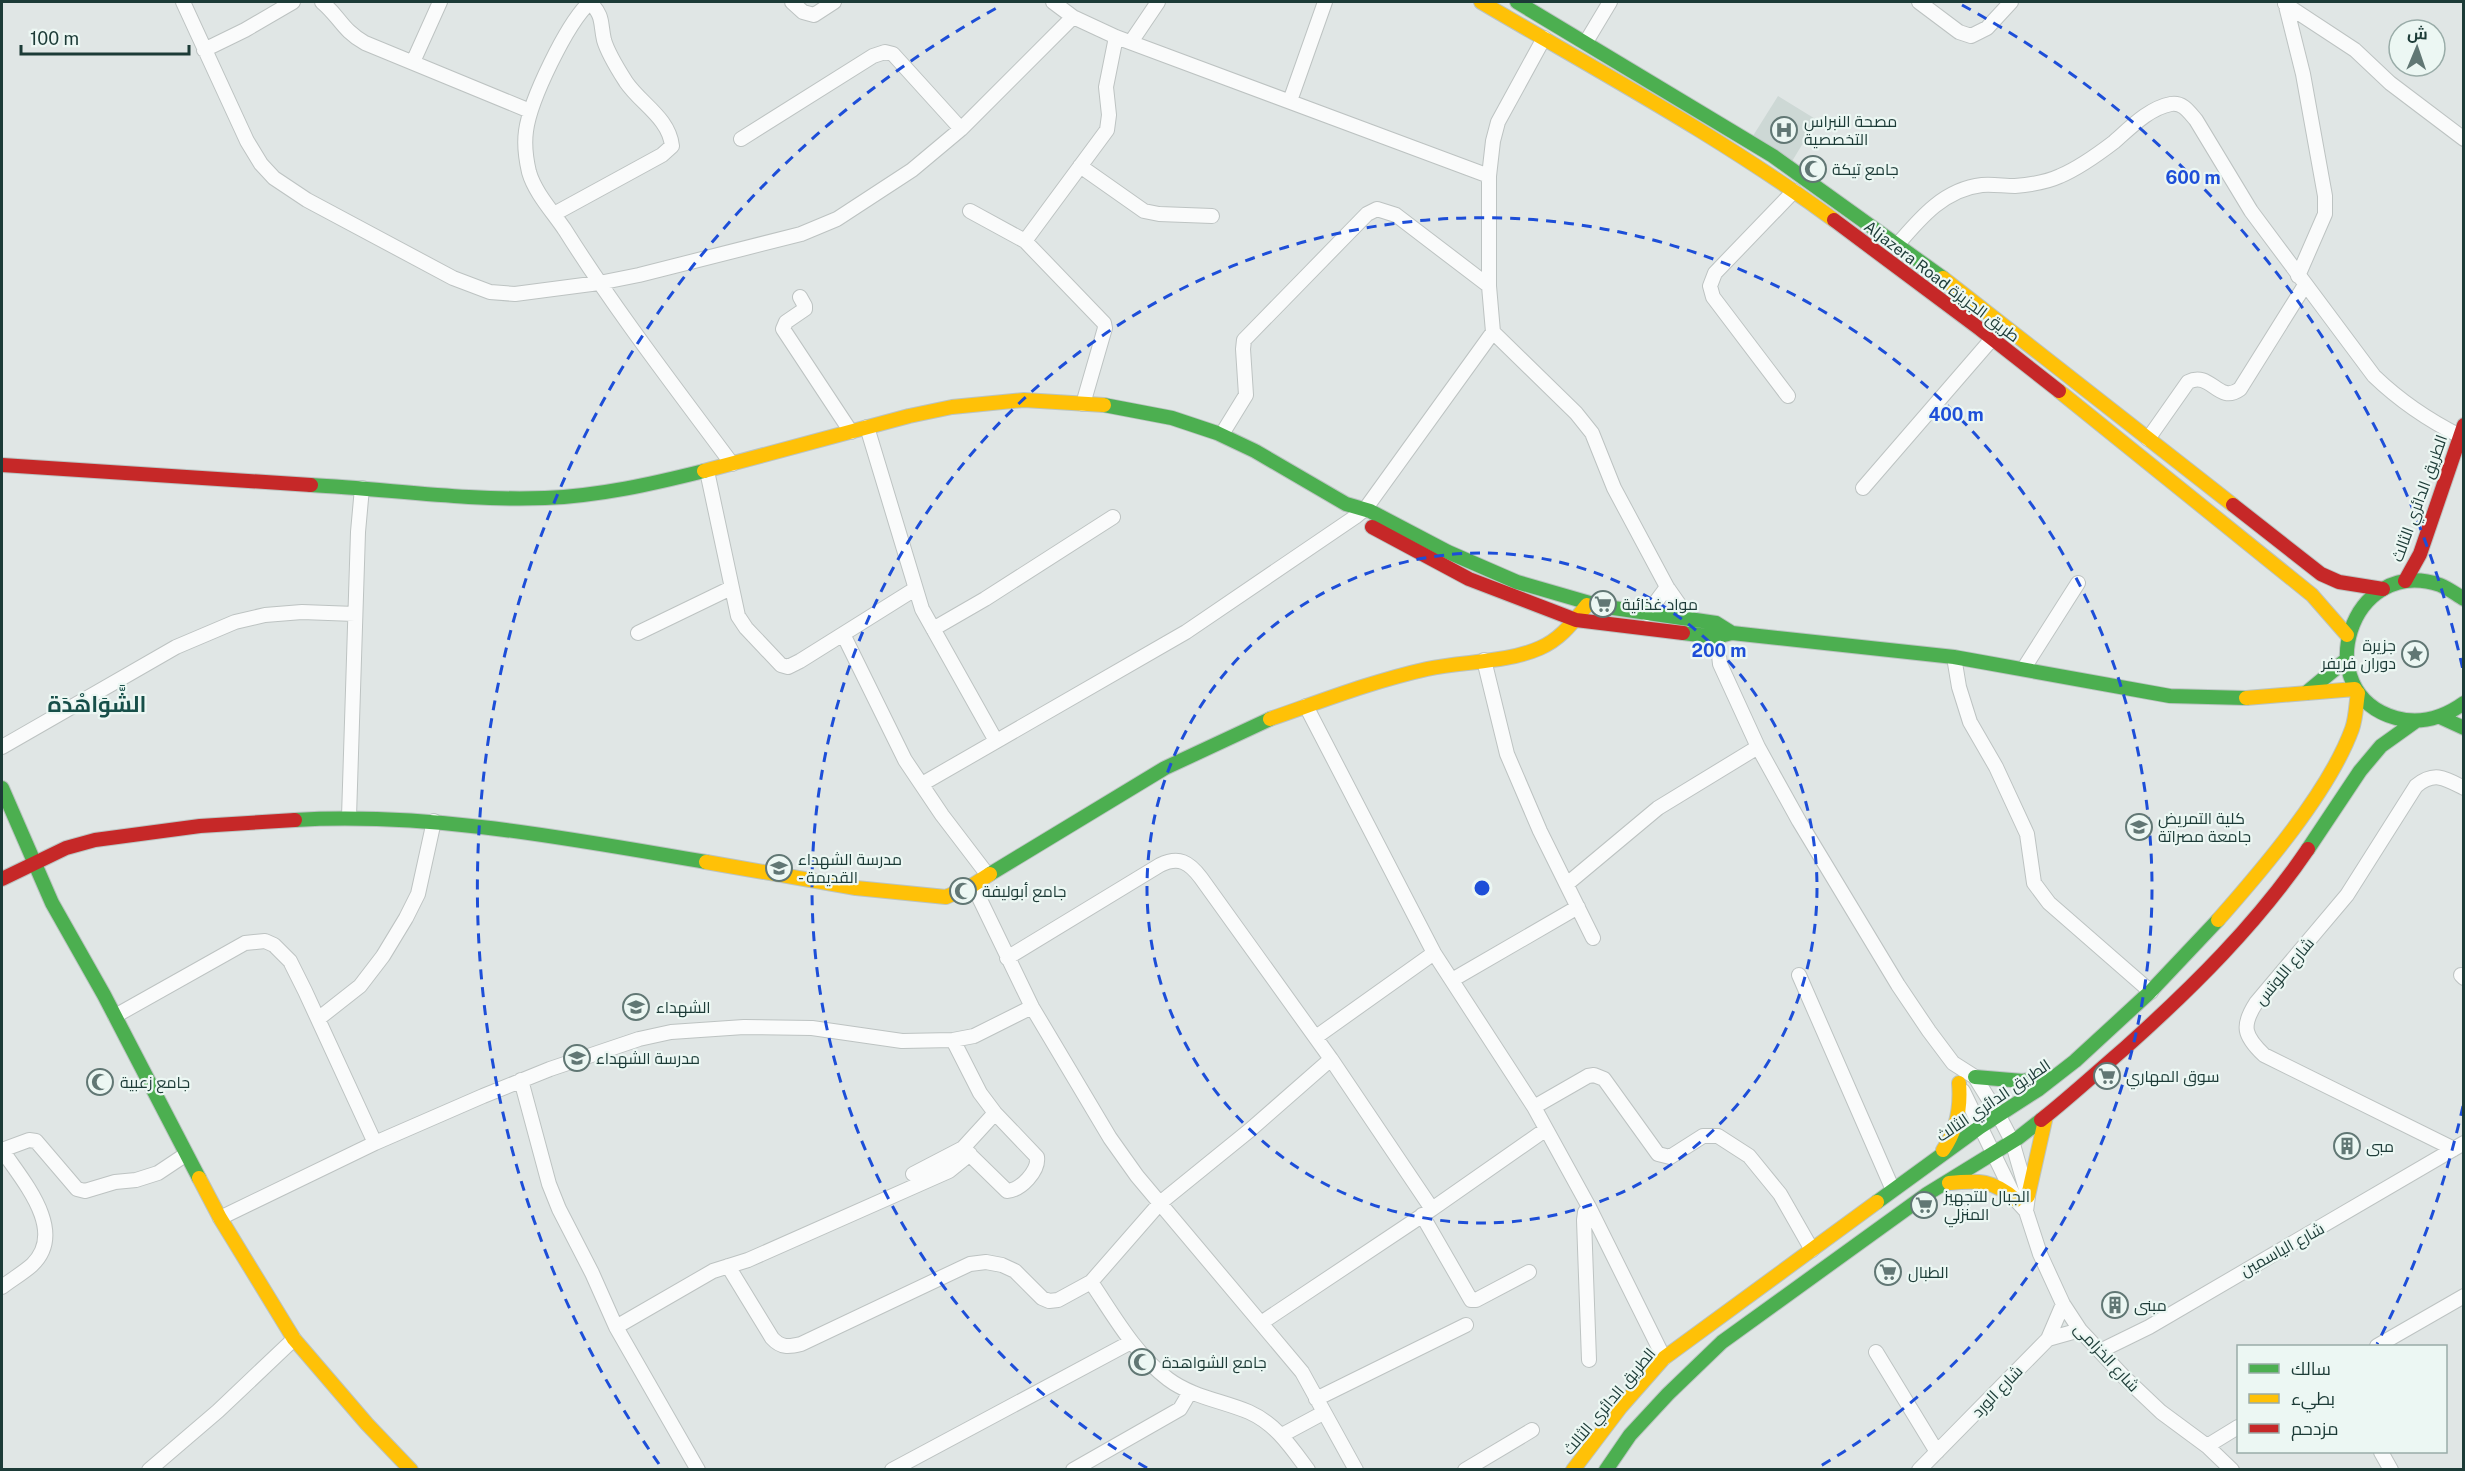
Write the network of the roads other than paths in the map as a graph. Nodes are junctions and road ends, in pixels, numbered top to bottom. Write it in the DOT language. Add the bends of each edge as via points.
graph roads {
  1 [pos="183,2"];
  2 [pos="292,2"];
  3 [pos="322,2"];
  4 [pos="440,2"];
  5 [pos="590,2"];
  6 [pos="792,2"];
  7 [pos="834,2"];
  8 [pos="1053,2"];
  9 [pos="1158,2"];
  10 [pos="1325,2"];
  11 [pos="1481,2"];
  12 [pos="1517,2"];
  13 [pos="1610,2"];
  14 [pos="1919,2"];
  15 [pos="2011,2"];
  16 [pos="2285,3"];
  17 [pos="1073,17"];
  18 [pos="1116,37"];
  19 [pos="1544,38"];
  20 [pos="1131,42"];
  21 [pos="1587,42"];
  22 [pos="204,50"];
  23 [pos="413,62"];
  24 [pos="1290,102"];
  25 [pos="530,111"];
  26 [pos="961,129"];
  27 [pos="741,139"];
  28 [pos="2463,139"];
  29 [pos="1080,166"];
  30 [pos="1489,176"];
  31 [pos="1794,191"];
  32 [pos="970,211"];
  33 [pos="554,214"];
  34 [pos="1212,216"];
  35 [pos="1025,241"];
  36 [pos="1898,243"];
  37 [pos="2302,281"];
  38 [pos="599,283"];
  39 [pos="1489,286"];
  40 [pos="800,297"];
  41 [pos="1493,332"];
  42 [pos="1991,340"];
  43 [pos="1788,396"];
  44 [pos="1083,404"];
  45 [pos="867,427"];
  46 [pos="2462,431"];
  47 [pos="851,432"];
  48 [pos="1222,434"];
  49 [pos="2148,439"];
  50 [pos="732,464"];
  51 [pos="2,465"];
  52 [pos="707,471"];
  53 [pos="362,488"];
  54 [pos="1863,488"];
  55 [pos="1361,512"];
  56 [pos="1113,517"];
  57 [pos="2405,581"];
  58 [pos="2078,583"];
  59 [pos="1667,587"];
  60 [pos="731,588"];
  61 [pos="915,589"];
  62 [pos="2383,589"];
  63 [pos="2463,599"];
  64 [pos="1587,605"];
  65 [pos="1647,614"];
  66 [pos="355,615"];
  67 [pos="1576,620"];
  68 [pos="1690,620"];
  69 [pos="1716,623"];
  70 [pos="933,629"];
  71 [pos="638,633"];
  72 [pos="1732,633"];
  73 [pos="843,634"];
  74 [pos="2347,635"];
  75 [pos="1716,638"];
  76 [pos="1954,657"];
  77 [pos="1484,660"];
  78 [pos="2346,660"];
  79 [pos="2024,668"];
  80 [pos="2356,691"];
  81 [pos="2306,693"];
  82 [pos="2463,703"];
  83 [pos="1306,706"];
  84 [pos="2440,717"];
  85 [pos="2416,721"];
  86 [pos="2463,728"];
  87 [pos="996,741"];
  88 [pos="2,747"];
  89 [pos="1758,747"];
  90 [pos="922,784"];
  91 [pos="2,788"];
  92 [pos="2463,788"];
  93 [pos="349,817"];
  94 [pos="434,821"];
  95 [pos="36,864"];
  96 [pos="987,874"];
  97 [pos="2,879"];
  98 [pos="1567,884"];
  99 [pos="973,885"];
  100 [pos="1578,907"];
  101 [pos="1593,938"];
  102 [pos="1434,953"];
  103 [pos="1007,958"];
  104 [pos="1799,975"];
  105 [pos="1452,980"];
  106 [pos="2151,992"];
  107 [pos="1032,1007"];
  108 [pos="115,1016"];
  109 [pos="318,1019"];
  110 [pos="1316,1037"];
  111 [pos="953,1040"];
  112 [pos="1331,1059"];
  113 [pos="1953,1063"];
  114 [pos="2068,1068"];
  115 [pos="1975,1077"];
  116 [pos="521,1080"];
  117 [pos="1959,1083"];
  118 [pos="1534,1107"];
  119 [pos="995,1113"];
  120 [pos="1999,1116"];
  121 [pos="2046,1116"];
  122 [pos="1980,1127"];
  123 [pos="1545,1130"];
  124 [pos="2012,1141"];
  125 [pos="375,1143"];
  126 [pos="2459,1146"];
  127 [pos="2,1150"];
  128 [pos="966,1151"];
  129 [pos="1993,1152"];
  130 [pos="185,1155"];
  131 [pos="1935,1159"];
  132 [pos="913,1174"];
  133 [pos="1946,1183"];
  134 [pos="1893,1190"];
  135 [pos="2022,1198"];
  136 [pos="1160,1203"];
  137 [pos="1589,1207"];
  138 [pos="1427,1212"];
  139 [pos="220,1218"];
  140 [pos="1812,1250"];
  141 [pos="728,1266"];
  142 [pos="1529,1272"];
  143 [pos="1091,1282"];
  144 [pos="2,1287"];
  145 [pos="2463,1296"];
  146 [pos="2063,1304"];
  147 [pos="1261,1323"];
  148 [pos="1466,1324"];
  149 [pos="616,1327"];
  150 [pos="2080,1330"];
  151 [pos="294,1339"];
  152 [pos="2048,1340"];
  153 [pos="1131,1342"];
  154 [pos="2380,1345"];
  155 [pos="2100,1351"];
  156 [pos="1876,1352"];
  157 [pos="1664,1358"];
  158 [pos="1589,1360"];
  159 [pos="1190,1392"];
  160 [pos="1316,1399"];
  161 [pos="1323,1413"];
  162 [pos="2237,1428"];
  163 [pos="1532,1430"];
  164 [pos="1282,1435"];
  165 [pos="2207,1446"];
  166 [pos="1937,1452"];
  167 [pos="2382,1453"];
  168 [pos="149,1470"];
  169 [pos="411,1470"];
  170 [pos="698,1470"];
  171 [pos="892,1470"];
  172 [pos="1073,1470"];
  173 [pos="1308,1470"];
  174 [pos="1356,1470"];
  175 [pos="1466,1470"];
  176 [pos="1574,1470"];
  177 [pos="1606,1470"];
  178 [pos="1919,1470"];
  179 [pos="2232,1470"];
  180 [pos="2391,1470"];
  1 -- 22 [label="street"];
  2 -- 22 [label="street"];
  3 -- 23 [label="street" via="353,36"];
  4 -- 23 [label="street"];
  5 -- 25 [label="street" via="576,17 558,49"];
  5 -- 33 [label="street" via="600,13 604,40 627,83 662,121 671,135 672,146"];
  6 -- 7 [label="street" via="803,12 814,15"];
  8 -- 17 [label="street"];
  9 -- 20 [label="street"];
  10 -- 24 [label="street"];
  11 -- 19 [label="street, Aljazera Road طريق الجزيزة"];
  12 -- 21 [label="street, Aljazera Road طريق الجزيزة"];
  13 -- 21 [label="street"];
  14 -- 15 [label="street" via="1959,32 1971,36 1987,28"];
  16 -- 28 [label="street" via="2355,50 2390,83"];
  16 -- 37 [label="street" via="2303,74 2325,196 2325,214"];
  17 -- 18 [label="street"];
  17 -- 26 [label="street"];
  18 -- 20 [label="street"];
  18 -- 29 [label="street" via="1106,87 1107,130"];
  19 -- 30 [label="street" via="1498,122"];
  19 -- 31 [label="street, Aljazera Road طريق الجزيزة"];
  20 -- 24 [label="street"];
  21 -- 36 [label="street, Aljazera Road طريق الجزيزة" via="1773,156"];
  22 -- 38 [label="street" via="261,164 307,200 453,278 490,292 534,293"];
  23 -- 25 [label="street"];
  24 -- 30 [label="street"];
  25 -- 33 [label="street" via="525,152 530,175"];
  26 -- 27 [label="street" via="893,54 885,52"];
  26 -- 38 [label="street" via="912,170 857,208 819,227 739,251"];
  29 -- 34 [label="street" via="1144,210"];
  29 -- 35 [label="street"];
  30 -- 39 [label="street"];
  31 -- 42 [label="street, Aljazera Road طريق الجزيزة"];
  31 -- 43 [label="street" via="1714,273 1710,286 1713,297"];
  32 -- 35 [label="street"];
  33 -- 38 [label="street"];
  35 -- 44 [label="street" via="1104,323"];
  36 -- 37 [label="street" via="1922,216 1948,196 1983,185 2015,186 2058,177 2093,158 2136,122 2168,105 2178,104 2196,120 2251,211"];
  36 -- 49 [label="street, Aljazera Road طريق الجزيزة"];
  37 -- 46 [label="street" via="2374,376 2393,394 2434,423"];
  37 -- 49 [label="street" via="2240,389 2225,394 2204,380 2188,382"];
  38 -- 50 [label="street"];
  39 -- 41 [label="street"];
  39 -- 48 [label="street" via="1396,215 1377,209 1367,214 1244,340 1246,395"];
  40 -- 47 [label="street" via="805,309 786,322 783,330"];
  41 -- 55 [label="street"];
  41 -- 59 [label="street" via="1592,433 1614,488"];
  42 -- 54 [label="street"];
  42 -- 74 [label="street, Aljazera Road طريق الجزيزة" via="2298,583"];
  44 -- 45 [label="street" via="969,404"];
  44 -- 48 [label="street" via="1136,409"];
  45 -- 47 [label="street"];
  45 -- 61 [label="street"];
  46 -- 57 [label="street, الطريق الدائري الثالث" via="2420,554"];
  47 -- 50 [label="street"];
  48 -- 55 [label="street"];
  49 -- 62 [label="street, Aljazera Road طريق الجزيزة" via="2321,574 2339,582"];
  50 -- 52 [label="street"];
  51 -- 53 [label="street"];
  52 -- 53 [label="street" via="634,489 549,498 496,499"];
  52 -- 60 [label="street"];
  53 -- 66 [label="street"];
  55 -- 64 [label="street" via="1491,572"];
  55 -- 67 [label="street" via="1468,579"];
  55 -- 87 [label="street" via="1186,632"];
  56 -- 70 [label="street"];
  57 -- 62 [label="street"];
  57 -- 63 [label="street" via="2435,583"];
  58 -- 79 [label="street"];
  59 -- 65 [label="street"];
  59 -- 68 [label="street"];
  60 -- 71 [label="street"];
  60 -- 73 [label="street" via="738,616 781,665 788,667"];
  61 -- 70 [label="street"];
  61 -- 73 [label="street"];
  62 -- 74 [label="street" via="2361,607"];
  64 -- 65 [label="street"];
  64 -- 67 [label="street"];
  65 -- 68 [label="street"];
  66 -- 88 [label="street" via="302,612 235,622 177,647"];
  66 -- 93 [label="street"];
  67 -- 75 [label="street"];
  67 -- 77 [label="street" via="1540,648"];
  68 -- 69 [label="street"];
  69 -- 72 [label="street"];
  69 -- 75 [label="street"];
  70 -- 87 [label="street"];
  72 -- 75 [label="street"];
  72 -- 76 [label="street"];
  73 -- 90 [label="street" via="905,759"];
  74 -- 78 [label="street"];
  75 -- 89 [label="street" via="1720,664"];
  76 -- 79 [label="street"];
  76 -- 106 [label="street" via="1970,722 2027,834 2034,883 2049,903"];
  77 -- 83 [label="street" via="1377,682"];
  77 -- 98 [label="street" via="1507,754"];
  78 -- 80 [label="street"];
  78 -- 81 [label="street"];
  79 -- 81 [label="street" via="2170,696 2236,699"];
  80 -- 81 [label="street"];
  80 -- 85 [label="street" via="2383,714"];
  80 -- 106 [label="street, الطريق الدائري الثالث" via="2352,728 2336,763 2309,804 2221,920"];
  82 -- 84 [label="street"];
  83 -- 96 [label="street" via="1165,768"];
  83 -- 102 [label="street"];
  84 -- 85 [label="street"];
  84 -- 86 [label="street"];
  85 -- 121 [label="street" via="2381,746 2360,771 2289,877 2235,941 2178,1001"];
  87 -- 90 [label="street"];
  89 -- 98 [label="street" via="1658,808"];
  89 -- 113 [label="street" via="1898,986"];
  90 -- 96 [label="street"];
  91 -- 95 [label="street"];
  92 -- 126 [label="street, شارع اللوتس" via="2434,776 2416,786 2347,895 2256,1003 2246,1026 2252,1044 2264,1055"];
  93 -- 94 [label="street"];
  93 -- 95 [label="street" via="139,833 66,848"];
  94 -- 99 [label="street" via="856,888 946,897"];
  94 -- 109 [label="street" via="418,894 406,918 360,986"];
  95 -- 97 [label="street"];
  95 -- 108 [label="street" via="52,903"];
  96 -- 99 [label="street"];
  98 -- 100 [label="street"];
  99 -- 103 [label="street"];
  100 -- 101 [label="street"];
  100 -- 105 [label="street"];
  102 -- 105 [label="street"];
  102 -- 110 [label="street"];
  103 -- 107 [label="street"];
  103 -- 110 [label="street" via="1160,865 1183,860 1194,868"];
  104 -- 134 [label="street"];
  105 -- 118 [label="street"];
  106 -- 114 [label="street, الطريق الدائري الثالث"];
  107 -- 111 [label="street" via="974,1036"];
  107 -- 136 [label="street" via="1110,1138"];
  108 -- 109 [label="street" via="255,940 274,945 290,961"];
  108 -- 130 [label="street"];
  109 -- 125 [label="street"];
  110 -- 112 [label="street"];
  111 -- 116 [label="street" via="902,1041 812,1028 680,1031 639,1039"];
  111 -- 119 [label="street"];
  112 -- 136 [label="street"];
  112 -- 138 [label="street"];
  113 -- 115 [label="street"];
  113 -- 117 [label="street"];
  114 -- 115 [label="street" via="2032,1081"];
  114 -- 120 [label="street, الطريق الدائري الثالث"];
  115 -- 120 [label="street"];
  116 -- 125 [label="street"];
  116 -- 149 [label="street" via="549,1184"];
  117 -- 122 [label="street"];
  117 -- 131 [label="street" via="1955,1127"];
  118 -- 123 [label="street"];
  118 -- 140 [label="street" via="1594,1075 1604,1079 1658,1154 1670,1157 1703,1136 1718,1136 1749,1156 1780,1194"];
  119 -- 128 [label="street"];
  119 -- 128 [label="street" via="1037,1157 1035,1171 1014,1190 1007,1191"];
  120 -- 122 [label="street, الطريق الدائري الثالث"];
  120 -- 124 [label="street"];
  121 -- 124 [label="street"];
  121 -- 135 [label="street"];
  122 -- 129 [label="street"];
  122 -- 131 [label="street, الطريق الدائري الثالث"];
  123 -- 137 [label="street"];
  123 -- 138 [label="street"];
  124 -- 129 [label="street"];
  124 -- 135 [label="street"];
  125 -- 139 [label="street"];
  126 -- 155 [label="street, شارع الياسمين" via="2149,1327"];
  127 -- 130 [label="street" via="36,1141 77,1189 85,1191 158,1173"];
  127 -- 144 [label="street" via="31,1193 46,1234 43,1249 33,1264"];
  128 -- 132 [label="street"];
  128 -- 141 [label="street" via="949,1171"];
  129 -- 133 [label="street"];
  129 -- 135 [label="street"];
  130 -- 139 [label="street"];
  131 -- 134 [label="street, الطريق الدائري الثالث"];
  133 -- 135 [label="street" via="1990,1182"];
  133 -- 177 [label="street" via="1722,1342 1630,1435"];
  134 -- 140 [label="street, الطريق الدائري الثالث"];
  135 -- 146 [label="street, شارع الخزامى" via="2043,1263"];
  136 -- 143 [label="street"];
  136 -- 147 [label="street"];
  137 -- 157 [label="street"];
  137 -- 158 [label="street" via="1584,1220"];
  138 -- 142 [label="street" via="1471,1300"];
  138 -- 147 [label="street"];
  139 -- 151 [label="street"];
  140 -- 157 [label="street, الطريق الدائري الثالث"];
  141 -- 143 [label="street" via="772,1338 786,1347 801,1344 970,1264 986,1262 1015,1271 1049,1301"];
  141 -- 149 [label="street"];
  143 -- 153 [label="street"];
  145 -- 154 [label="street"];
  146 -- 150 [label="street, شارع الخزامى"];
  146 -- 152 [label="street, شارع الورد"];
  147 -- 160 [label="street" via="1302,1372"];
  148 -- 160 [label="street"];
  149 -- 170 [label="street"];
  150 -- 152 [label="street"];
  150 -- 155 [label="street, شارع الخزامى"];
  151 -- 168 [label="street"];
  151 -- 169 [label="street"];
  152 -- 166 [label="street, شارع الورد"];
  153 -- 159 [label="street" via="1169,1380"];
  153 -- 171 [label="street"];
  155 -- 165 [label="street, شارع الخزامى" via="2161,1412"];
  156 -- 166 [label="street"];
  157 -- 176 [label="street, الطريق الدائري الثالث"];
  159 -- 164 [label="street" via="1250,1413"];
  159 -- 172 [label="street" via="1180,1409"];
  160 -- 161 [label="street"];
  161 -- 164 [label="street"];
  161 -- 174 [label="street"];
  162 -- 165 [label="street"];
  163 -- 175 [label="street"];
  164 -- 173 [label="street"];
  165 -- 179 [label="street, شارع الخزامى"];
  166 -- 178 [label="street, شارع الورد"];
  167 -- 180 [label="street"];
}
